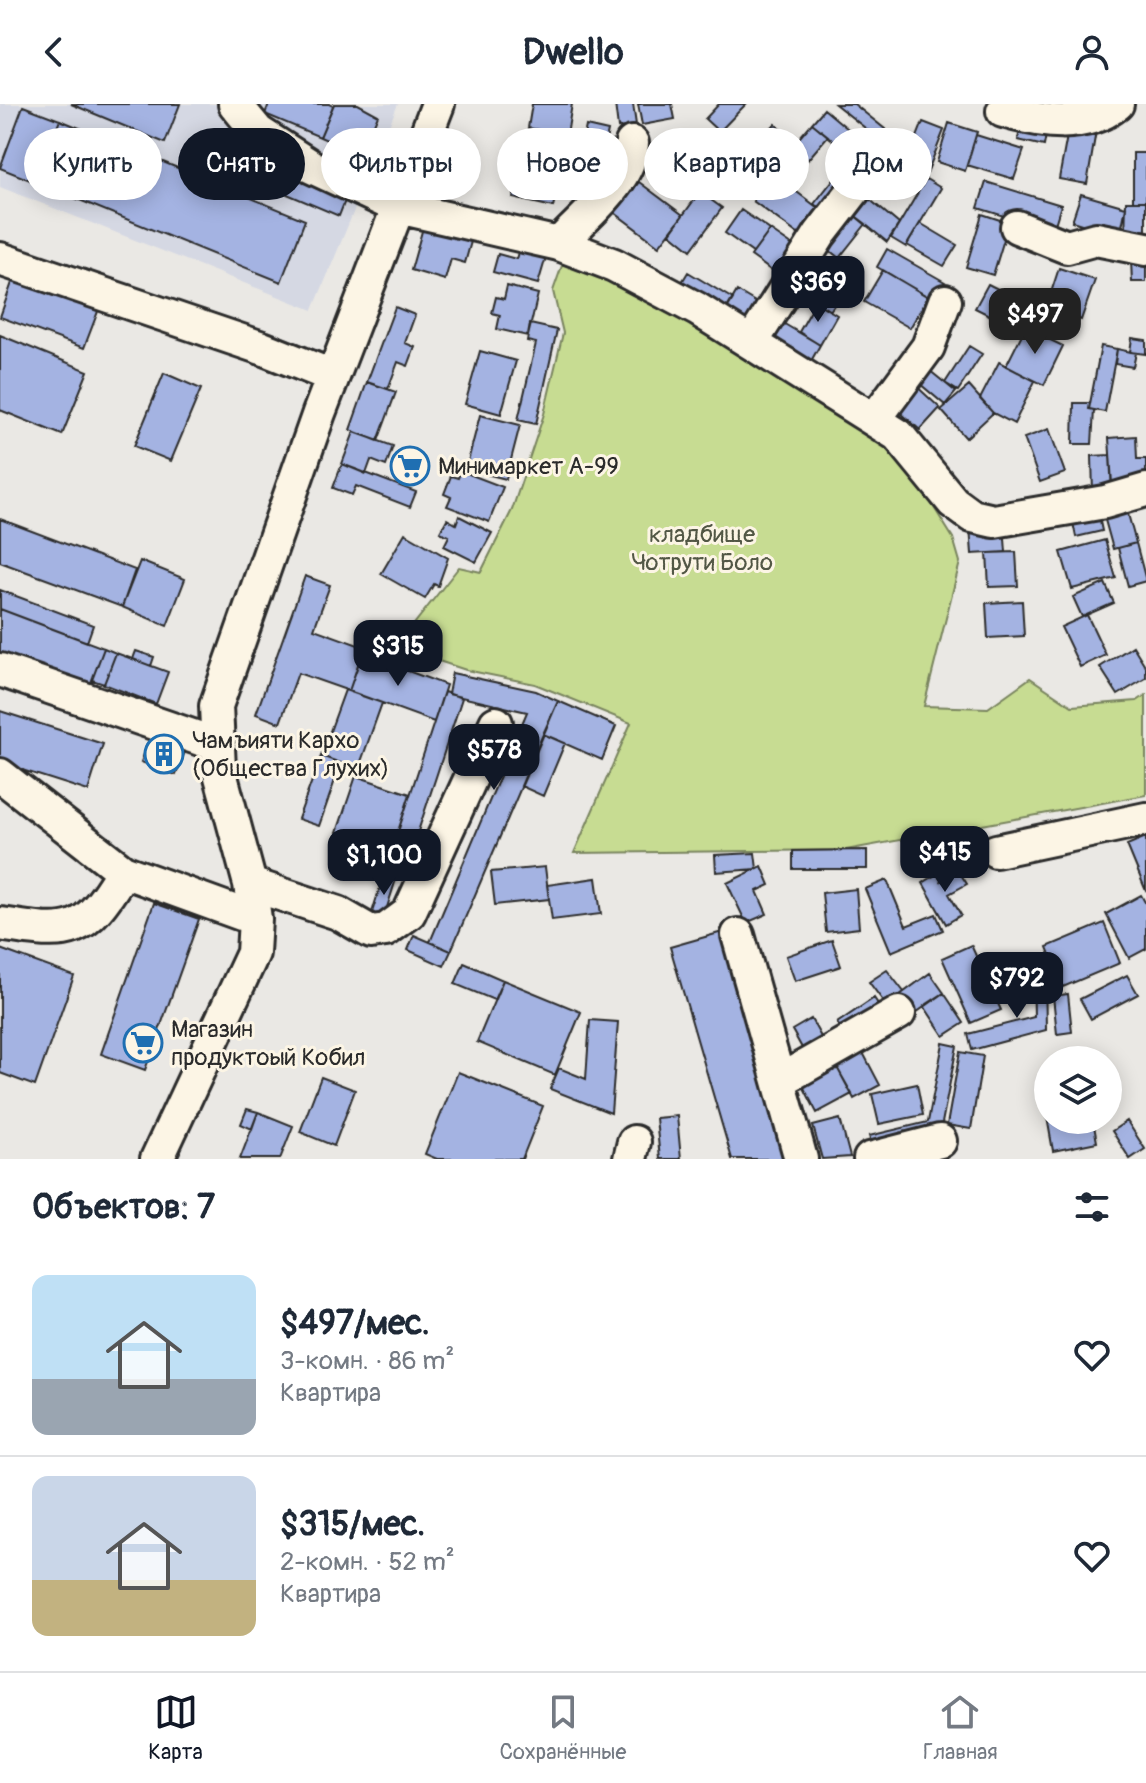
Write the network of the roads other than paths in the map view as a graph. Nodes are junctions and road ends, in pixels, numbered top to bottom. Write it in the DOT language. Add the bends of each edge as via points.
graph roads {
  1 [pos="235,104"];
  2 [pos="438,104"];
  3 [pos="1117,104"];
  4 [pos="1003,111"];
  5 [pos="632,143"];
  6 [pos="846,200"];
  7 [pos="398,207"];
  8 [pos="1017,227"];
  9 [pos="559,244"];
  10 [pos="1146,249"];
  11 [pos="0,259"];
  12 [pos="945,301"];
  13 [pos="752,342"];
  14 [pos="332,376"];
  15 [pos="874,420"];
  16 [pos="1146,490"];
  17 [pos="0,670"];
  18 [pos="496,723"];
  19 [pos="218,745"];
  20 [pos="0,775"];
  21 [pos="1146,819"];
  22 [pos="996,851"];
  23 [pos="123,871"];
  24 [pos="250,884"];
  25 [pos="255,919"];
  26 [pos="0,924"];
  27 [pos="738,935"];
  28 [pos="899,1013"];
  29 [pos="781,1080"];
  30 [pos="940,1141"];
  31 [pos="157,1159"];
  32 [pos="801,1159"];
  33 [pos="870,1159"];
  1 -- 7 [label="street" via="258,132 312,167"];
  2 -- 7 [label="street"];
  3 -- 4 [label="street" via="1100,118 1072,122"];
  5 -- 9 [label="street" via="632,161 622,175"];
  6 -- 13 [label="street"];
  7 -- 9 [label="street"];
  7 -- 14 [label="street"];
  8 -- 10 [label="street" via="1067,247 1096,239"];
  9 -- 13 [label="street" via="614,265"];
  11 -- 14 [label="street"];
  12 -- 15 [label="street" via="928,347"];
  13 -- 15 [label="street"];
  14 -- 19 [label="street" via="216,706"];
  15 -- 16 [label="street" via="898,435 953,502 972,516 994,521"];
  17 -- 19 [label="street"];
  18 -- 24 [label="street" via="409,913 386,930 371,932 338,913"];
  19 -- 24 [label="street" via="219,769"];
  20 -- 23 [label="street"];
  21 -- 22 [label="street"];
  23 -- 25 [label="street"];
  23 -- 26 [label="street" via="103,905 82,923 55,933"];
  24 -- 25 [label="street"];
  25 -- 31 [label="street" via="253,953"];
  27 -- 29 [label="street"];
  28 -- 29 [label="street"];
  29 -- 32 [label="street"];
  30 -- 33 [label="street"];
}
